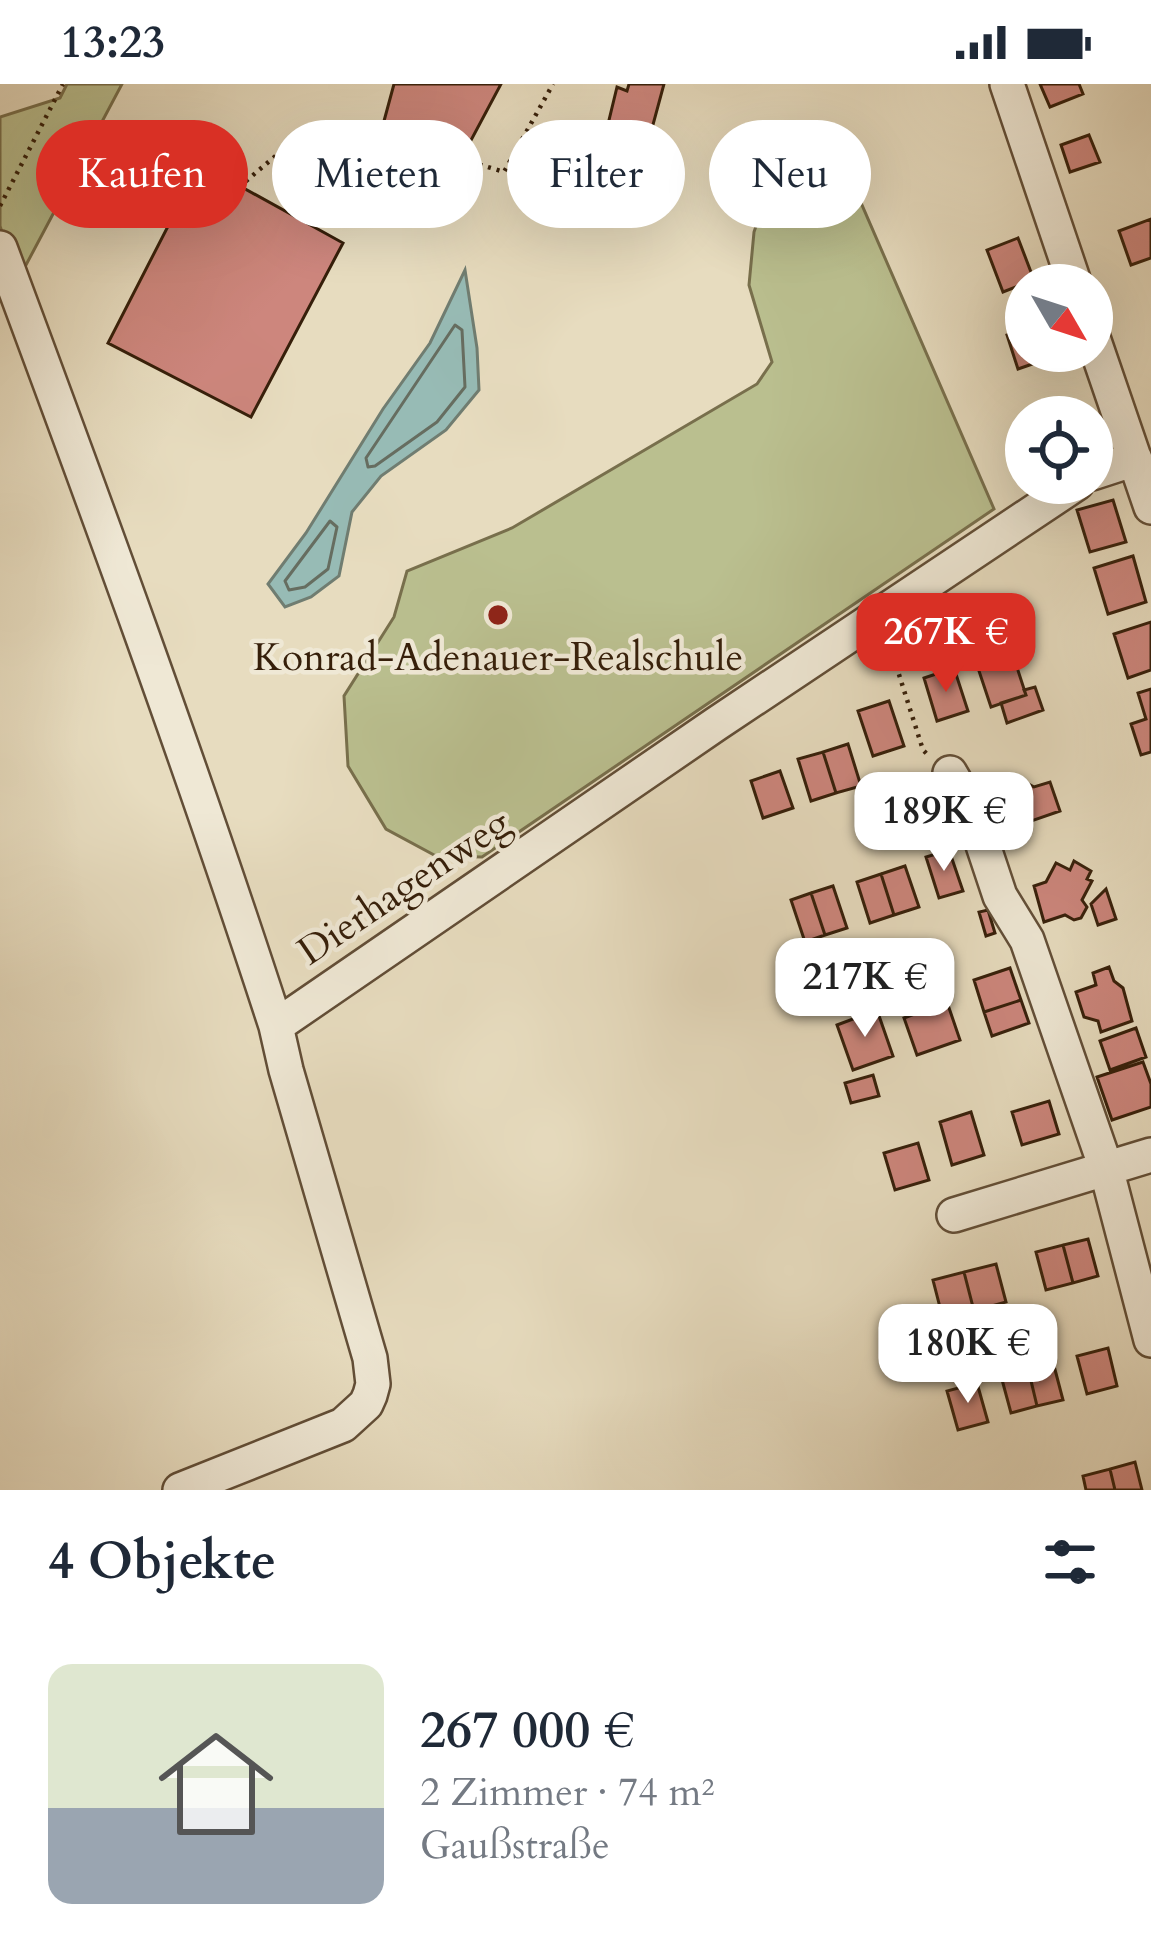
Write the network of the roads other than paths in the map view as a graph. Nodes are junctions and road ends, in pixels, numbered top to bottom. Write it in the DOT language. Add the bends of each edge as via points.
graph roads {
  1 [pos="1007,84"];
  2 [pos="0,248"];
  3 [pos="1068,264"];
  4 [pos="1105,372"];
  5 [pos="1135,459"];
  6 [pos="1113,466"];
  7 [pos="1046,504"];
  8 [pos="1151,507"];
  9 [pos="950,772"];
  10 [pos="275,1026"];
  11 [pos="1151,1155"];
  12 [pos="1106,1168"];
  13 [pos="954,1215"];
  14 [pos="1151,1340"];
  15 [pos="180,1490"];
  1 -- 3 [label="street"];
  2 -- 10 [label="street"];
  4 -- 5 [label="street"];
  5 -- 6 [label="street"];
  5 -- 8 [label="street"];
  7 -- 10 [label="street, Dierhagenweg"];
  9 -- 12 [label="street" via="1000,896 1027,940"];
  10 -- 15 [label="street" via="373,1384 366,1405 343,1425"];
  11 -- 12 [label="street"];
  12 -- 13 [label="street"];
  12 -- 14 [label="street"];
}
